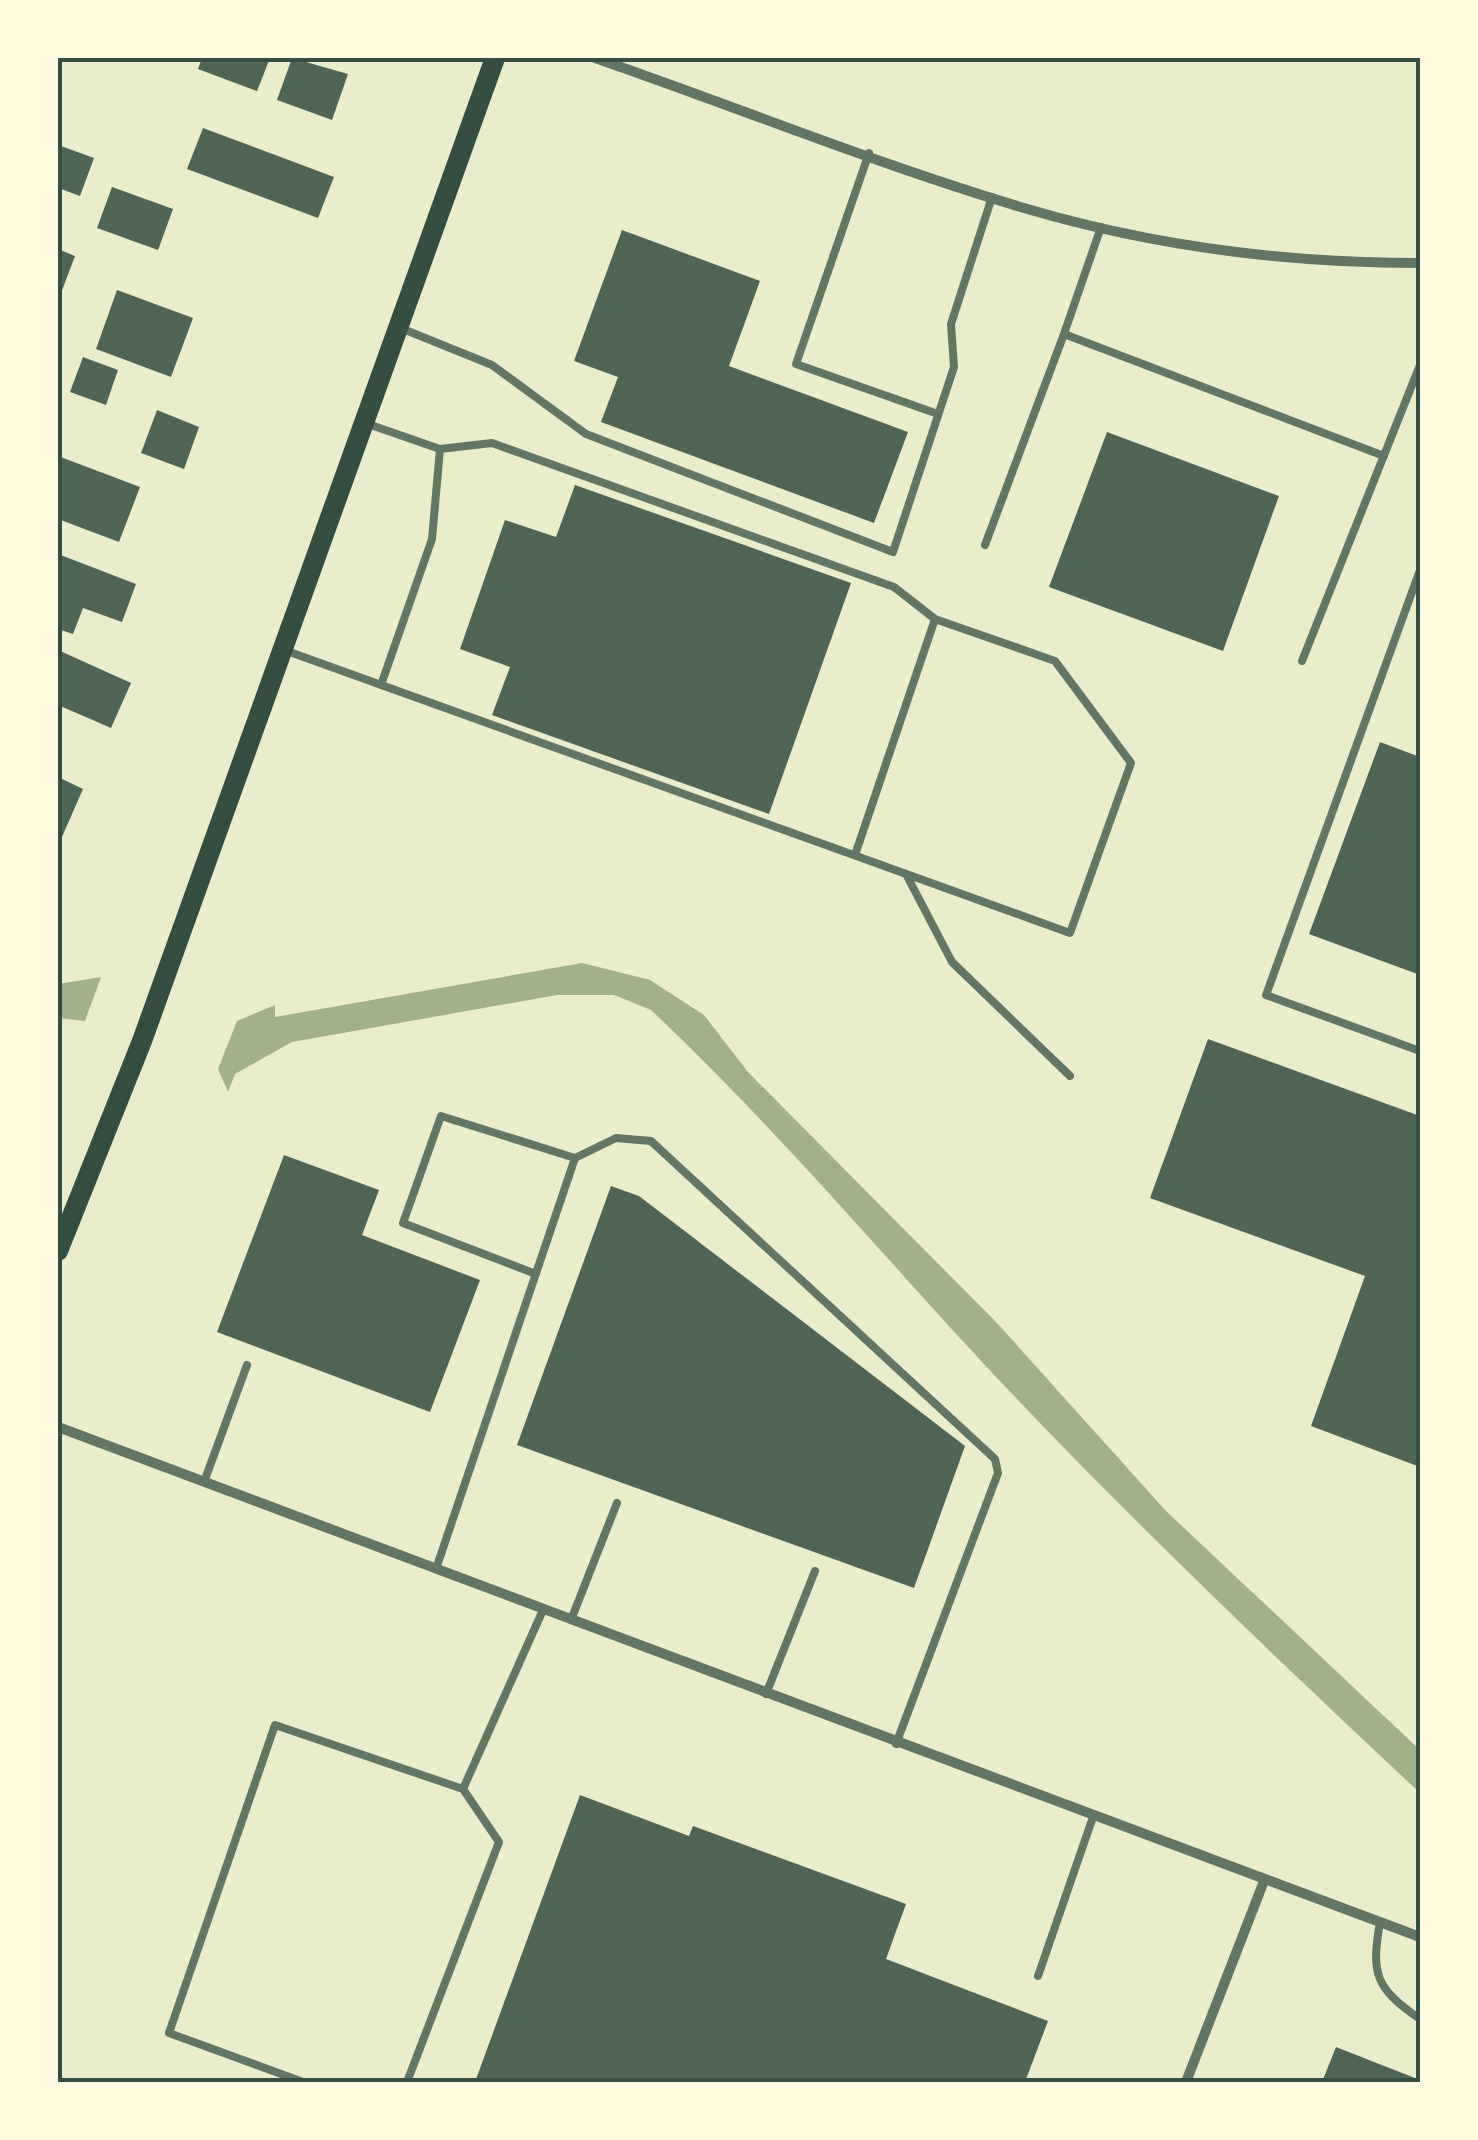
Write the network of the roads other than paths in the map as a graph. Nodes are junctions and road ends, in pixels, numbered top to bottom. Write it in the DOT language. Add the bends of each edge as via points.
graph roads {
  1 [pos="496,58"];
  2 [pos="594,58"];
  3 [pos="868,153"];
  4 [pos="992,197"];
  5 [pos="1102,226"];
  6 [pos="1420,263"];
  7 [pos="398,327"];
  8 [pos="1064,334"];
  9 [pos="1420,365"];
  10 [pos="938,414"];
  11 [pos="364,422"];
  12 [pos="440,449"];
  13 [pos="1384,456"];
  14 [pos="985,545"];
  15 [pos="1420,570"];
  16 [pos="935,619"];
  17 [pos="282,650"];
  18 [pos="1302,660"];
  19 [pos="381,685"];
  20 [pos="855,855"];
  21 [pos="906,874"];
  22 [pos="1420,1051"];
  23 [pos="1070,1076"];
  24 [pos="575,1158"];
  25 [pos="58,1251"];
  26 [pos="536,1274"];
  27 [pos="247,1364"];
  28 [pos="58,1428"];
  29 [pos="204,1482"];
  30 [pos="616,1503"];
  31 [pos="436,1570"];
  32 [pos="815,1571"];
  33 [pos="543,1610"];
  34 [pos="570,1620"];
  35 [pos="766,1694"];
  36 [pos="896,1744"];
  37 [pos="463,1789"];
  38 [pos="1094,1817"];
  39 [pos="1264,1881"];
  40 [pos="1380,1922"];
  41 [pos="1420,1937"];
  42 [pos="1038,1976"];
  43 [pos="1420,2019"];
  44 [pos="303,2082"];
  45 [pos="407,2082"];
  46 [pos="1186,2082"];
  1 -- 7 [label="main road"];
  2 -- 3 [label="street"];
  3 -- 4 [label="street"];
  3 -- 10 [label="lane" via="796,364"];
  4 -- 5 [label="street"];
  4 -- 10 [label="lane" via="951,324 954,366"];
  5 -- 6 [label="street" via="1256,255"];
  5 -- 8 [label="lane"];
  7 -- 10 [label="lane" via="492,365 586,434 893,552"];
  7 -- 11 [label="main road"];
  8 -- 13 [label="lane"];
  8 -- 14 [label="lane"];
  9 -- 13 [label="lane"];
  11 -- 12 [label="lane"];
  11 -- 17 [label="main road"];
  12 -- 16 [label="lane" via="492,443 894,588"];
  12 -- 19 [label="lane" via="432,539"];
  13 -- 18 [label="lane"];
  15 -- 22 [label="lane" via="1266,995"];
  16 -- 20 [label="lane"];
  16 -- 21 [label="lane" via="1055,661 1131,763 1070,932"];
  17 -- 19 [label="lane"];
  17 -- 25 [label="main road" via="142,1041"];
  19 -- 20 [label="lane"];
  20 -- 21 [label="lane"];
  21 -- 23 [label="lane" via="952,962"];
  24 -- 26 [label="lane"];
  24 -- 26 [label="lane" via="442,1116 403,1223"];
  24 -- 36 [label="lane" via="616,1138 650,1141 995,1459 998,1473"];
  26 -- 31 [label="lane"];
  27 -- 29 [label="lane"];
  28 -- 29 [label="street"];
  29 -- 31 [label="street"];
  30 -- 34 [label="lane"];
  31 -- 33 [label="street"];
  32 -- 35 [label="lane"];
  33 -- 34 [label="street"];
  33 -- 37 [label="lane"];
  34 -- 35 [label="street"];
  35 -- 36 [label="street"];
  36 -- 38 [label="street"];
  37 -- 44 [label="lane" via="274,1725 170,2033"];
  37 -- 45 [label="lane" via="499,1842"];
  38 -- 39 [label="street"];
  38 -- 42 [label="lane"];
  39 -- 40 [label="street"];
  39 -- 46 [label="street"];
  40 -- 41 [label="street"];
  40 -- 43 [label="lane" via="1372,1963 1378,1978"];
}
